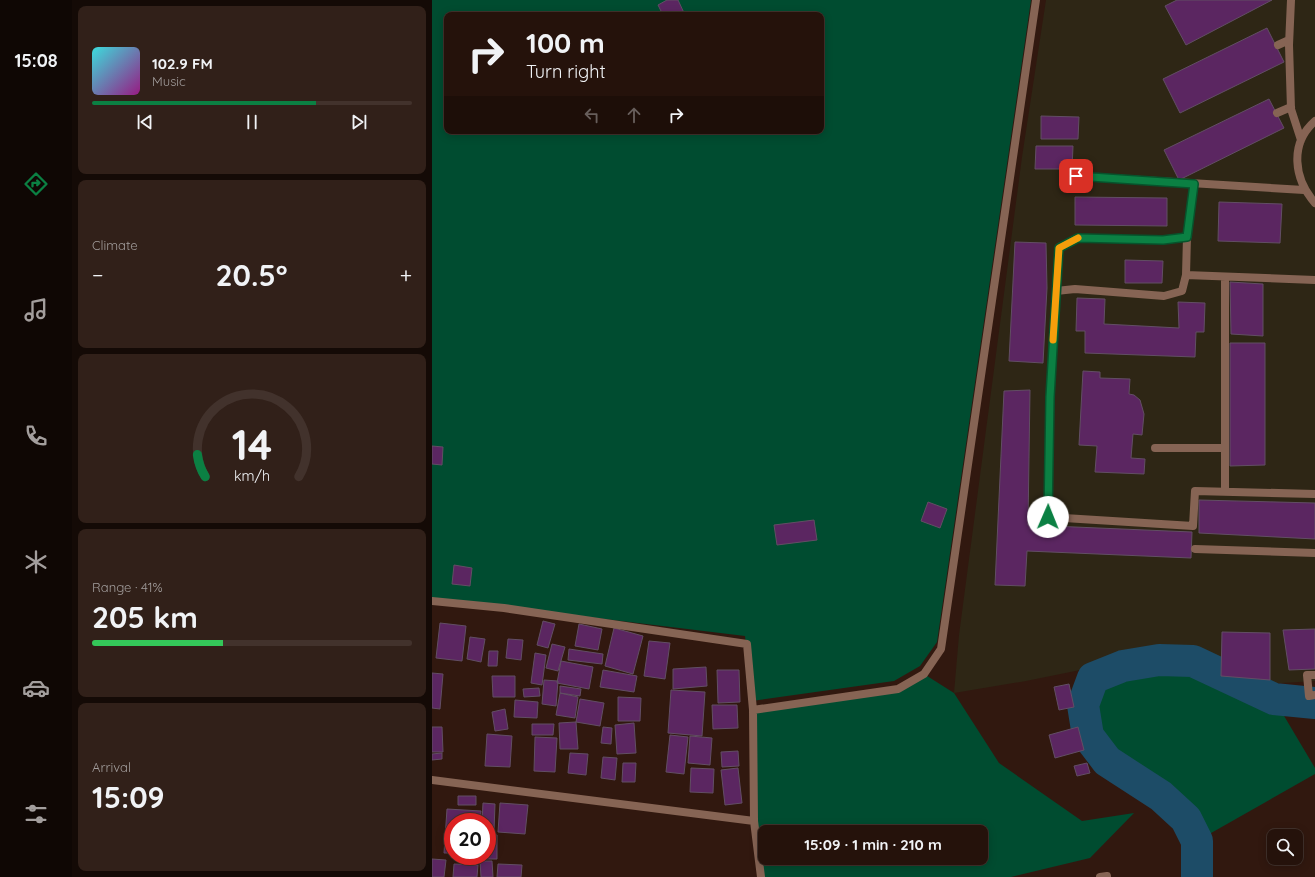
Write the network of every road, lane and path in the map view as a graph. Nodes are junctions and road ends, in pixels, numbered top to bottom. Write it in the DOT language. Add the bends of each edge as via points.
graph roads {
  1 [pos="1036,0"];
  2 [pos="1291,0"];
  3 [pos="1289,40"];
  4 [pos="1278,45"];
  5 [pos="1291,107"];
  6 [pos="1277,113"];
  7 [pos="1315,121"];
  8 [pos="1300,140"];
  9 [pos="1076,176"];
  10 [pos="1194,184"];
  11 [pos="1304,190"];
  12 [pos="1315,203"];
  13 [pos="1187,237"];
  14 [pos="1186,275"];
  15 [pos="1225,277"];
  16 [pos="1315,280"];
  17 [pos="1056,291"];
  18 [pos="1155,448"];
  19 [pos="1225,448"];
  20 [pos="1225,491"];
  21 [pos="1315,494"];
  22 [pos="1195,549"];
  23 [pos="1315,553"];
  24 [pos="432,601"];
  25 [pos="1315,675"];
  26 [pos="1315,696"];
  27 [pos="753,710"];
  28 [pos="432,780"];
  29 [pos="754,821"];
  30 [pos="762,877"];
  31 [pos="1100,877"];
  32 [pos="1107,877"];
  1 -- 27 [label="street" via="941,649 924,674 898,689"];
  2 -- 3 [label="street"];
  3 -- 4 [label="street"];
  3 -- 5 [label="street"];
  5 -- 6 [label="street"];
  5 -- 8 [label="street"];
  7 -- 8 [label="street"];
  8 -- 11 [label="street" via="1296,156 1298,174"];
  9 -- 10 [label="street"];
  10 -- 11 [label="street"];
  10 -- 13 [label="street"];
  11 -- 12 [label="street"];
  13 -- 14 [label="street"];
  13 -- 17 [label="street" via="1163,240 1078,238 1059,248"];
  14 -- 15 [label="street"];
  14 -- 17 [label="street" via="1182,291 1164,296 1075,289"];
  15 -- 16 [label="street"];
  15 -- 19 [label="street"];
  17 -- 20 [label="street" via="1050,397 1048,517 1193,526 1196,491"];
  18 -- 19 [label="street"];
  19 -- 20 [label="street"];
  20 -- 21 [label="street"];
  22 -- 23 [label="street"];
  24 -- 27 [label="street" via="504,608 747,644"];
  25 -- 26 [label="street" via="1307,675 1309,696"];
  27 -- 29 [label="street"];
  28 -- 29 [label="street"];
  29 -- 30 [label="street"];
  31 -- 32 [label="street"];
}
